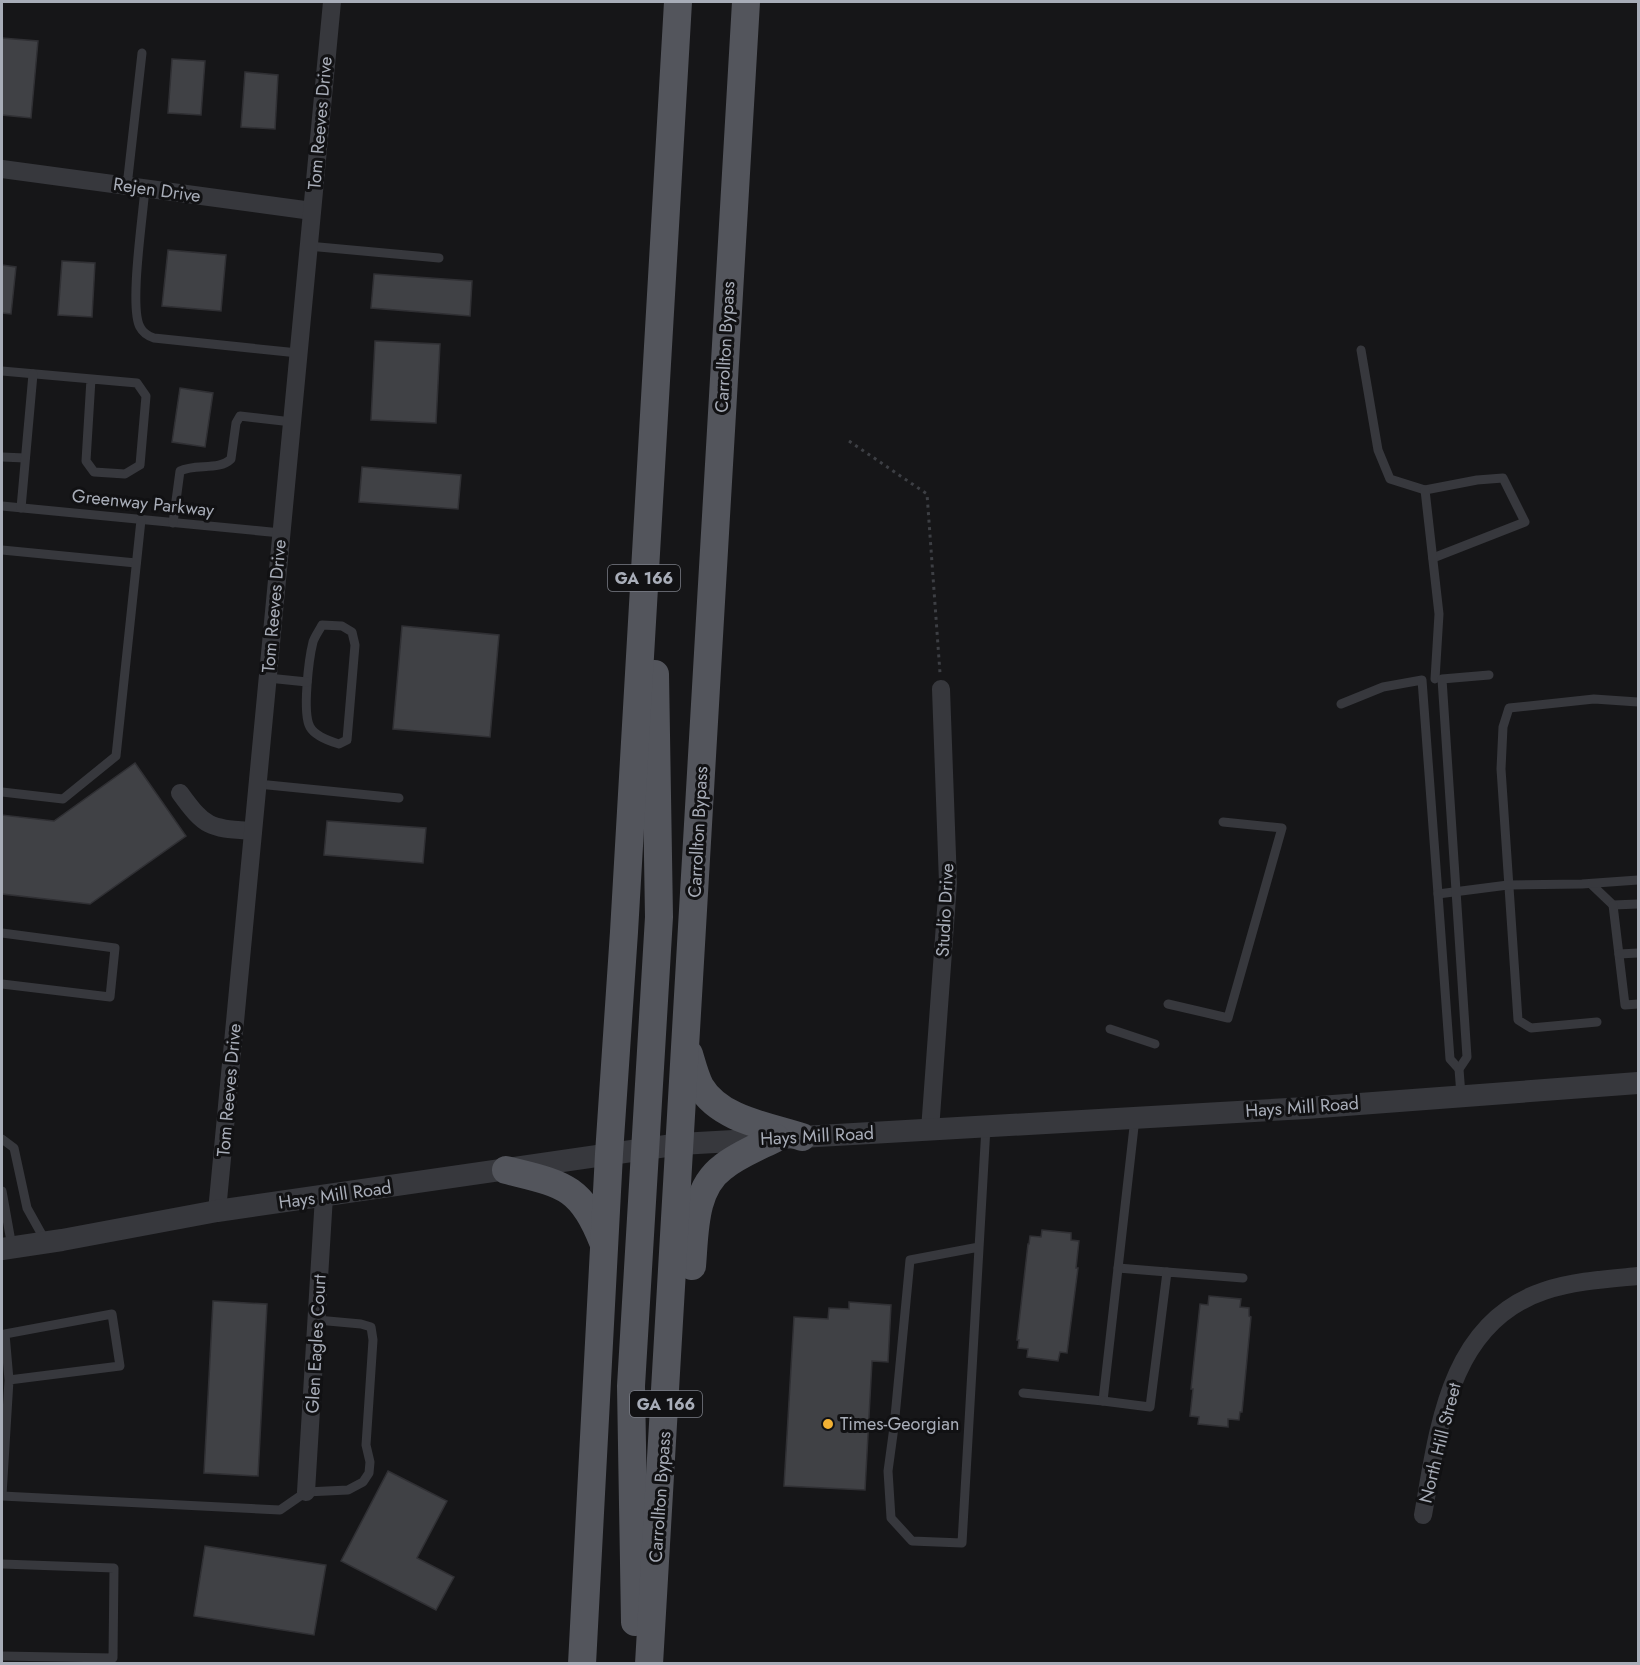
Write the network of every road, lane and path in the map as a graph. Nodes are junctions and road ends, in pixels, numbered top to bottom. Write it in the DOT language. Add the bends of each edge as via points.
graph roads {
  1 [pos="332,2"];
  2 [pos="678,2"];
  3 [pos="746,2"];
  4 [pos="142,53"];
  5 [pos="2,169"];
  6 [pos="136,187"];
  7 [pos="312,211"];
  8 [pos="308,246"];
  9 [pos="439,258"];
  10 [pos="1361,350"];
  11 [pos="298,353"];
  12 [pos="2,371"];
  13 [pos="33,374"];
  14 [pos="91,379"];
  15 [pos="292,422"];
  16 [pos="849,441"];
  17 [pos="2,457"];
  18 [pos="25,458"];
  19 [pos="1425,490"];
  20 [pos="2,506"];
  21 [pos="21,508"];
  22 [pos="141,520"];
  23 [pos="173,523"];
  24 [pos="281,533"];
  25 [pos="647,536"];
  26 [pos="2,550"];
  27 [pos="1433,558"];
  28 [pos="136,563"];
  29 [pos="1489,675"];
  30 [pos="268,678"];
  31 [pos="1438,679"];
  32 [pos="1422,680"];
  33 [pos="307,682"];
  34 [pos="941,689"];
  35 [pos="1638,702"];
  36 [pos="1341,704"];
  37 [pos="258,784"];
  38 [pos="2,792"];
  39 [pos="180,793"];
  40 [pos="399,798"];
  41 [pos="1223,822"];
  42 [pos="253,831"];
  43 [pos="1638,880"];
  44 [pos="1592,884"];
  45 [pos="1508,885"];
  46 [pos="1457,892"];
  47 [pos="1438,894"];
  48 [pos="1638,904"];
  49 [pos="1613,905"];
  50 [pos="2,933"];
  51 [pos="1638,953"];
  52 [pos="1619,954"];
  53 [pos="2,984"];
  54 [pos="1168,1004"];
  55 [pos="1638,1004"];
  56 [pos="1597,1022"];
  57 [pos="1110,1029"];
  58 [pos="686,1044"];
  59 [pos="1155,1044"];
  60 [pos="1459,1070"];
  61 [pos="1638,1083"];
  62 [pos="1461,1095"];
  63 [pos="1135,1118"];
  64 [pos="986,1127"];
  65 [pos="930,1130"];
  66 [pos="789,1138"];
  67 [pos="2,1139"];
  68 [pos="680,1144"];
  69 [pos="646,1149"];
  70 [pos="609,1154"];
  71 [pos="506,1170"];
  72 [pos="2,1191"];
  73 [pos="324,1196"];
  74 [pos="217,1211"];
  75 [pos="45,1242"];
  76 [pos="979,1247"];
  77 [pos="7,1248"];
  78 [pos="605,1248"];
  79 [pos="1118,1268"];
  80 [pos="1167,1272"];
  81 [pos="1638,1276"];
  82 [pos="1243,1278"];
  83 [pos="317,1320"];
  84 [pos="9,1380"];
  85 [pos="1023,1393"];
  86 [pos="1103,1401"];
  87 [pos="663,1455"];
  88 [pos="306,1492"];
  89 [pos="2,1496"];
  90 [pos="1423,1515"];
  91 [pos="2,1564"];
  92 [pos="2,1656"];
  93 [pos="582,1664"];
  94 [pos="637,1664"];
  95 [pos="649,1664"];
  1 -- 7 [label="street, Tom Reeves Drive"];
  2 -- 25 [label="main road, GA 166"];
  3 -- 58 [label="main road, Carrollton Bypass / GA 166"];
  4 -- 6 [label="lane"];
  5 -- 6 [label="street, Rejen Drive"];
  6 -- 7 [label="street, Rejen Drive"];
  6 -- 11 [label="lane" via="135,304 140,328 147,336"];
  7 -- 8 [label="street, Tom Reeves Drive"];
  8 -- 9 [label="lane"];
  8 -- 11 [label="street, Tom Reeves Drive"];
  10 -- 19 [label="lane" via="1378,450 1390,479"];
  11 -- 15 [label="street, Tom Reeves Drive"];
  12 -- 13 [label="lane"];
  13 -- 14 [label="lane"];
  13 -- 18 [label="lane"];
  14 -- 14 [label="lane" via="137,383 146,396 140,465 125,474 94,472 86,461"];
  15 -- 23 [label="lane" via="240,416 231,459 226,464 180,471"];
  15 -- 24 [label="street, Tom Reeves Drive"];
  16 -- 34 [label="path" via="927,494"];
  17 -- 18 [label="lane"];
  18 -- 21 [label="lane"];
  19 -- 27 [label="lane"];
  19 -- 27 [label="lane" via="1503,478 1525,522"];
  20 -- 21 [label="lane, Greenway Parkway"];
  21 -- 22 [label="lane, Greenway Parkway"];
  22 -- 23 [label="lane, Greenway Parkway"];
  22 -- 28 [label="lane"];
  23 -- 24 [label="lane, Greenway Parkway"];
  24 -- 30 [label="street, Tom Reeves Drive"];
  25 -- 69 [label="main road" via="656,691 659,917"];
  25 -- 70 [label="main road, GA 166"];
  26 -- 28 [label="lane"];
  27 -- 31 [label="lane"];
  28 -- 38 [label="lane" via="116,756 63,799"];
  29 -- 31 [label="lane"];
  30 -- 33 [label="lane"];
  30 -- 37 [label="street, Tom Reeves Drive"];
  31 -- 32 [label="lane"];
  31 -- 46 [label="lane"];
  32 -- 36 [label="lane" via="1383,687"];
  32 -- 47 [label="lane"];
  33 -- 33 [label="lane" via="310,728 326,740 339,744 347,740 356,645 352,632 342,626 322,626 314,641"];
  34 -- 65 [label="street, Studio Drive" via="948,883"];
  35 -- 45 [label="lane" via="1594,699 1509,708 1503,727 1501,769"];
  37 -- 40 [label="lane"];
  37 -- 42 [label="street, Tom Reeves Drive"];
  39 -- 42 [label="street" via="202,820 214,827"];
  41 -- 54 [label="lane" via="1282,828 1228,1018"];
  42 -- 74 [label="street, Tom Reeves Drive"];
  43 -- 44 [label="lane"];
  44 -- 45 [label="lane"];
  44 -- 49 [label="lane"];
  45 -- 46 [label="lane"];
  45 -- 56 [label="lane" via="1518,1020 1531,1028"];
  46 -- 47 [label="lane"];
  46 -- 60 [label="lane" via="1467,1057"];
  47 -- 60 [label="lane" via="1449,1059"];
  48 -- 49 [label="lane"];
  49 -- 52 [label="lane"];
  50 -- 53 [label="lane" via="115,948 110,997"];
  51 -- 52 [label="lane"];
  52 -- 55 [label="lane" via="1625,1005"];
  57 -- 59 [label="lane"];
  58 -- 66 [label="main road" via="699,1085 710,1100 726,1112"];
  58 -- 68 [label="main road, Carrollton Bypass / GA 166"];
  60 -- 62 [label="lane"];
  61 -- 62 [label="street, Hays Mill Road"];
  62 -- 63 [label="street, Hays Mill Road"];
  63 -- 64 [label="street, Hays Mill Road"];
  63 -- 79 [label="lane"];
  64 -- 65 [label="street, Hays Mill Road"];
  64 -- 76 [label="lane"];
  65 -- 66 [label="street, Hays Mill Road"];
  66 -- 68 [label="street, Hays Mill Road"];
  66 -- 87 [label="main road" via="721,1168 703,1192 696,1219 683,1360"];
  67 -- 75 [label="lane" via="14,1148 27,1208"];
  68 -- 69 [label="street, Hays Mill Road"];
  68 -- 87 [label="main road, Carrollton Bypass / GA 166"];
  69 -- 70 [label="street, Hays Mill Road"];
  69 -- 94 [label="main road" via="631,1386"];
  70 -- 71 [label="street, Hays Mill Road"];
  70 -- 78 [label="main road, GA 166"];
  71 -- 73 [label="street, Hays Mill Road"];
  71 -- 78 [label="main road" via="557,1183 574,1193 586,1205"];
  72 -- 77 [label="lane"];
  73 -- 74 [label="street, Hays Mill Road"];
  73 -- 83 [label="street, Glen Eagles Court"];
  74 -- 75 [label="street, Hays Mill Road"];
  75 -- 77 [label="street, Hays Mill Road"];
  76 -- 76 [label="lane" via="962,1543 912,1541 891,1518 888,1471 910,1260"];
  78 -- 93 [label="main road, GA 166"];
  79 -- 80 [label="lane"];
  79 -- 86 [label="lane"];
  80 -- 82 [label="lane"];
  80 -- 86 [label="lane" via="1150,1407"];
  81 -- 90 [label="street, North Hill Street" via="1585,1281 1543,1292 1505,1310 1481,1334 1460,1364 1447,1398"];
  83 -- 88 [label="street, Glen Eagles Court"];
  83 -- 88 [label="lane" via="371,1327 366,1445 370,1462 363,1482 348,1490"];
  84 -- 84 [label="lane" via="120,1366 112,1314 5,1334"];
  84 -- 89 [label="lane"];
  85 -- 86 [label="lane"];
  87 -- 95 [label="main road, Carrollton Bypass / GA 166"];
  88 -- 89 [label="lane" via="280,1510"];
  91 -- 92 [label="lane" via="114,1568 113,1658"];
}
